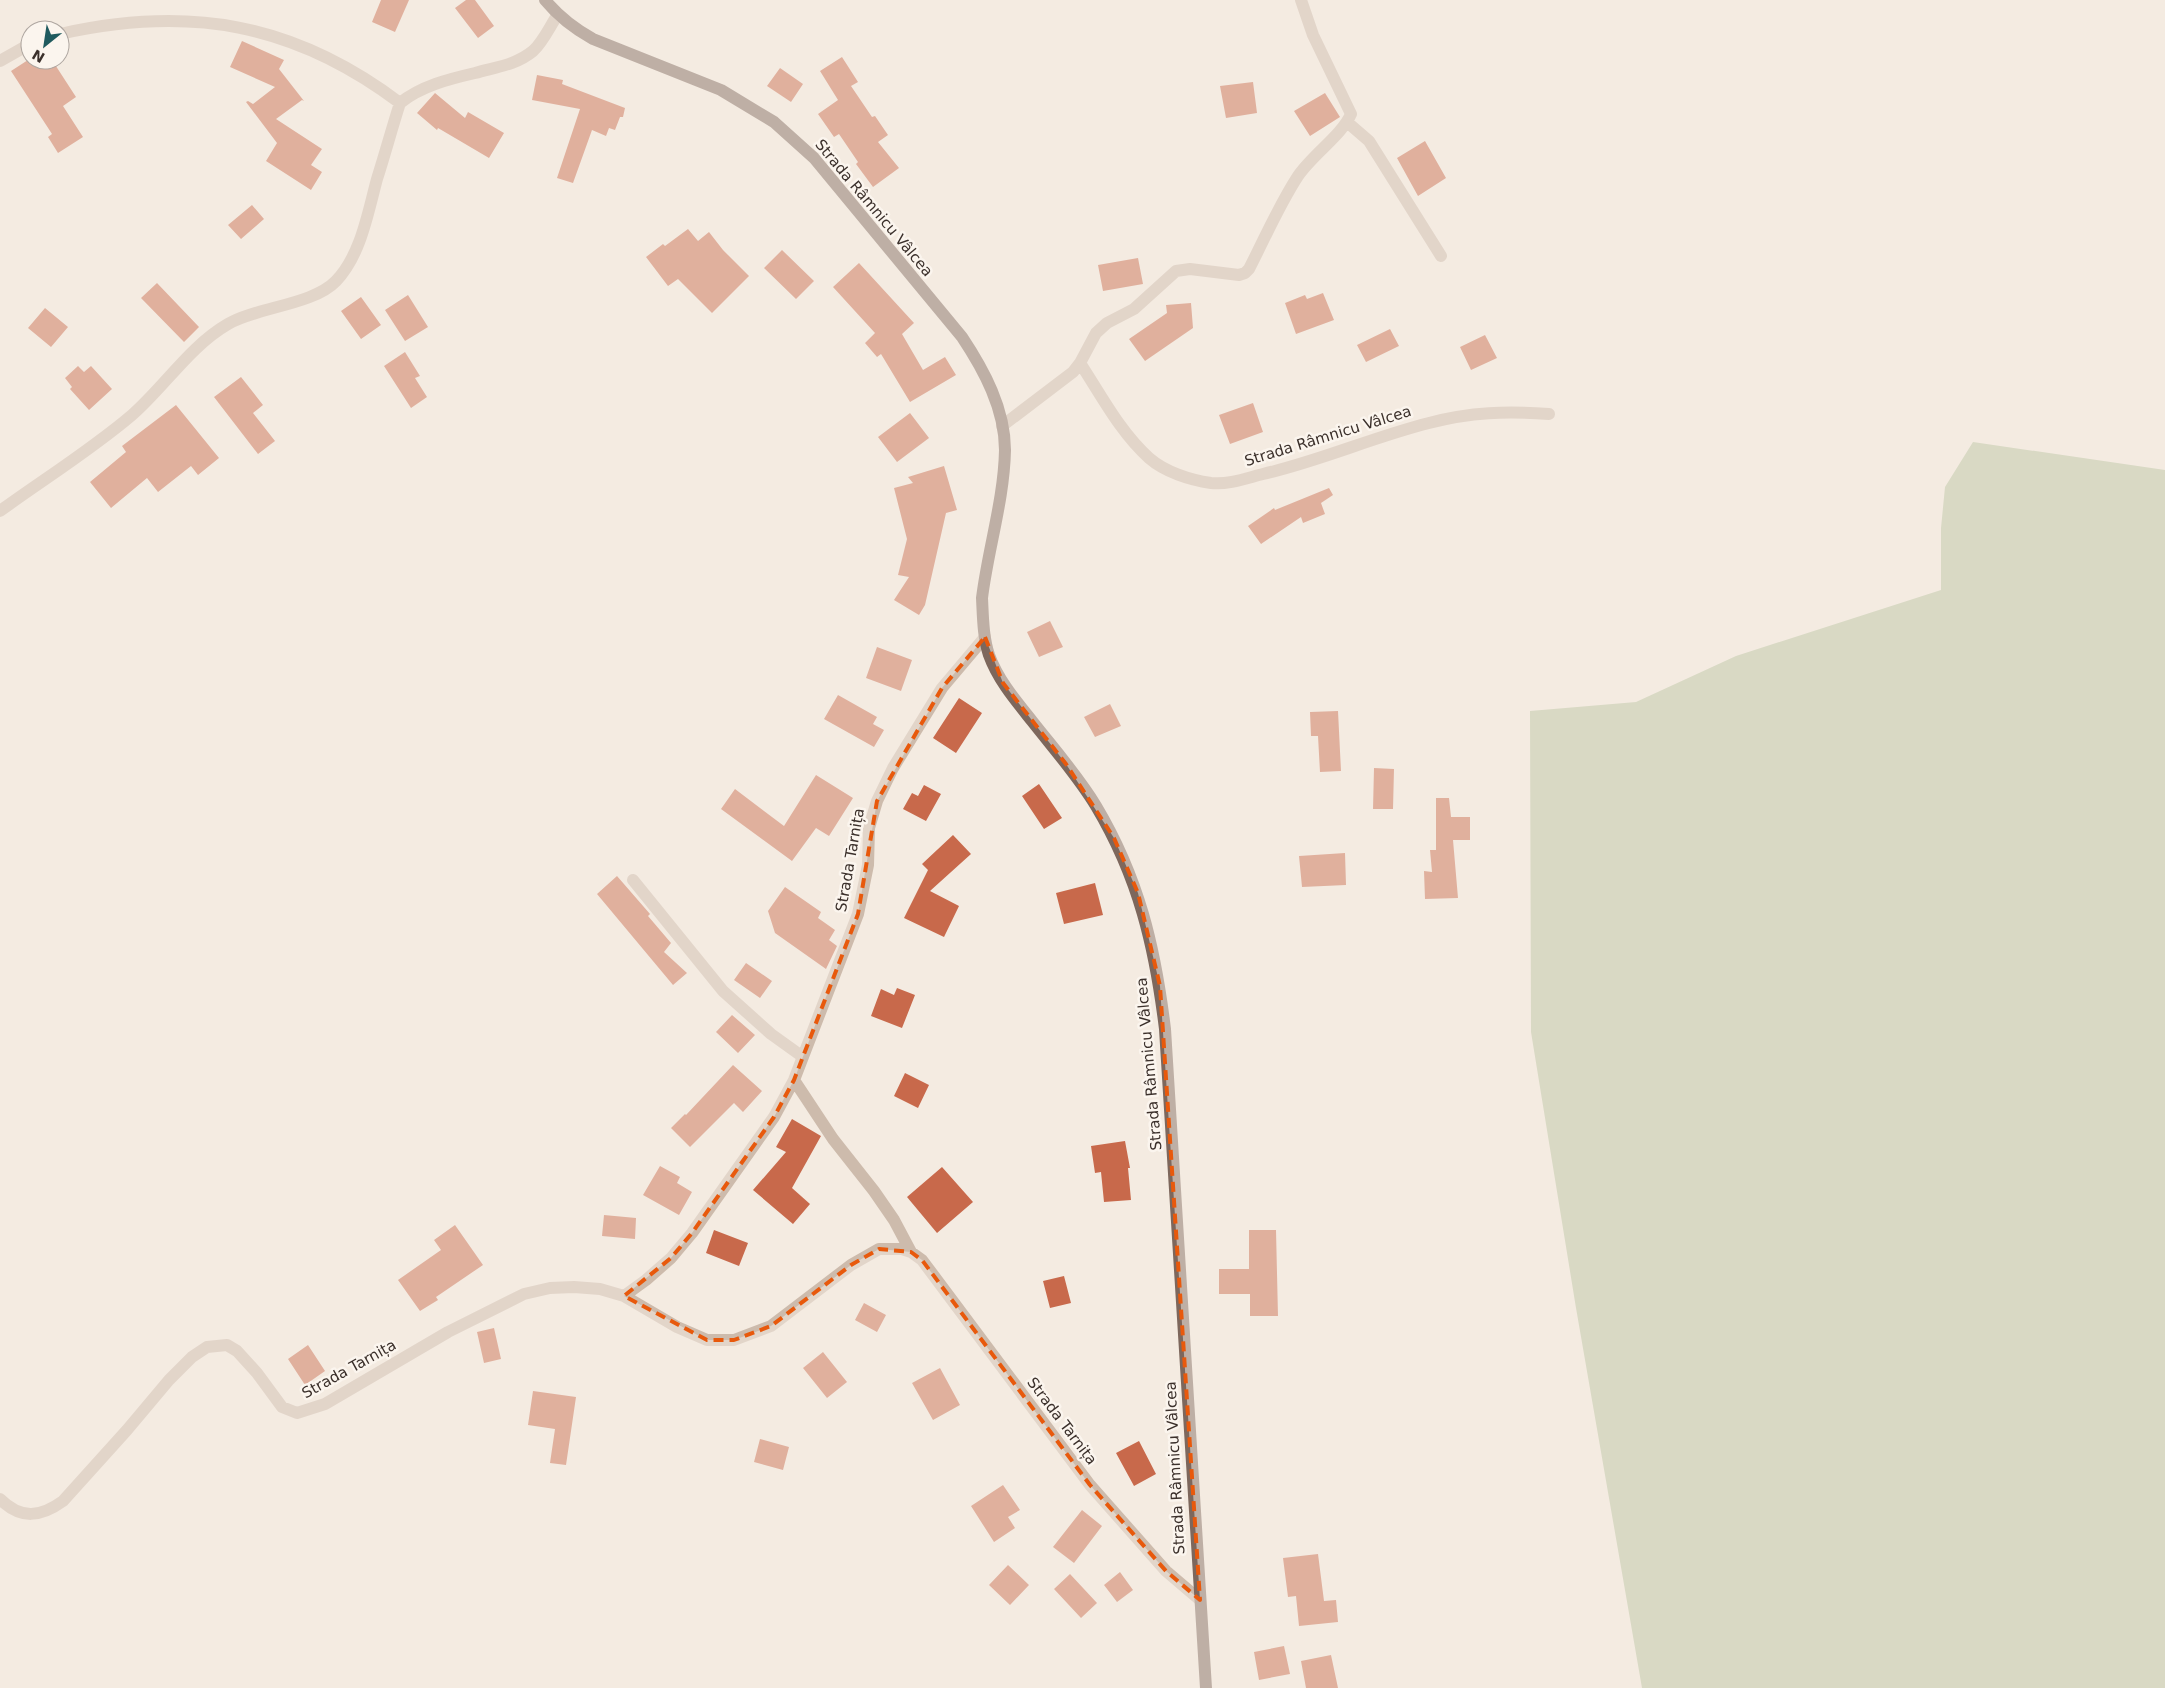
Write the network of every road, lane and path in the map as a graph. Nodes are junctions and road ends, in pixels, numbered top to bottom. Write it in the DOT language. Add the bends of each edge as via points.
graph roads {
  1 [pos="545,0"];
  2 [pos="1301,0"];
  3 [pos="558,16"];
  4 [pos="70,32"];
  5 [pos="20,50"];
  6 [pos="0,61"];
  7 [pos="400,103"];
  8 [pos="1347,122"];
  9 [pos="1441,256"];
  10 [pos="1080,363"];
  11 [pos="1549,414"];
  12 [pos="1002,426"];
  13 [pos="0,511"];
  14 [pos="986,637"];
  15 [pos="633,880"];
  16 [pos="803,1057"];
  17 [pos="794,1080"];
  18 [pos="911,1252"];
  19 [pos="624,1296"];
  20 [pos="0,1498"];
  21 [pos="1200,1600"];
  22 [pos="1206,1688"];
  1 -- 3 [label="main road, Strada Râmnicu Vâlcea"];
  2 -- 8 [label="street" via="1313,35 1350,114"];
  3 -- 7 [label="street" via="534,50 518,61 426,87"];
  3 -- 12 [label="main road, Strada Râmnicu Vâlcea" via="593,38 721,90 774,122 814,158 962,337 988,382"];
  4 -- 7 [label="street" via="164,20 236,26 322,55 351,69"];
  5 -- 6 [label="street"];
  7 -- 13 [label="street" via="361,235 353,257 336,281 318,292 229,323 209,336 131,416"];
  8 -- 9 [label="street" via="1369,141"];
  8 -- 10 [label="street" via="1299,176 1248,271 1239,275 1190,269 1176,271 1134,309 1107,323 1096,333"];
  10 -- 11 [label="street, Strada Râmnicu Vâlcea" via="1128,435 1150,458 1179,475 1212,483 1233,482 1301,465 1429,423 1482,413"];
  10 -- 12 [label="street" via="1073,372"];
  12 -- 14 [label="main road, Strada Râmnicu Vâlcea" via="1005,449 1002,475 982,598"];
  14 -- 16 [label="street, Strada Tarnița" via="942,688 893,768 877,801 858,914"];
  14 -- 21 [label="main road, Strada Râmnicu Vâlcea" via="989,653 1003,683 1095,804 1114,838 1138,893 1152,943 1165,1029"];
  15 -- 16 [label="street" via="723,991 771,1034"];
  16 -- 17 [label="street, Strada Tarnița"];
  17 -- 18 [label="street, Strada Tarnița" via="894,1220"];
  17 -- 19 [label="street, Strada Tarnița" via="774,1118 692,1233 671,1258"];
  18 -- 19 [label="street, Strada Tarnița" via="879,1249 851,1265 771,1326 734,1340 707,1340 677,1327"];
  18 -- 21 [label="street, Strada Tarnița" via="922,1260 1090,1485 1166,1571"];
  19 -- 20 [label="street, Strada Tarnița" via="600,1289 574,1287 524,1294 448,1332 325,1404 297,1414 282,1407 237,1351 226,1345 207,1347 169,1380 63,1501 51,1510 42,1514 26,1514"];
  21 -- 22 [label="main road, Strada Râmnicu Vâlcea"];
}
